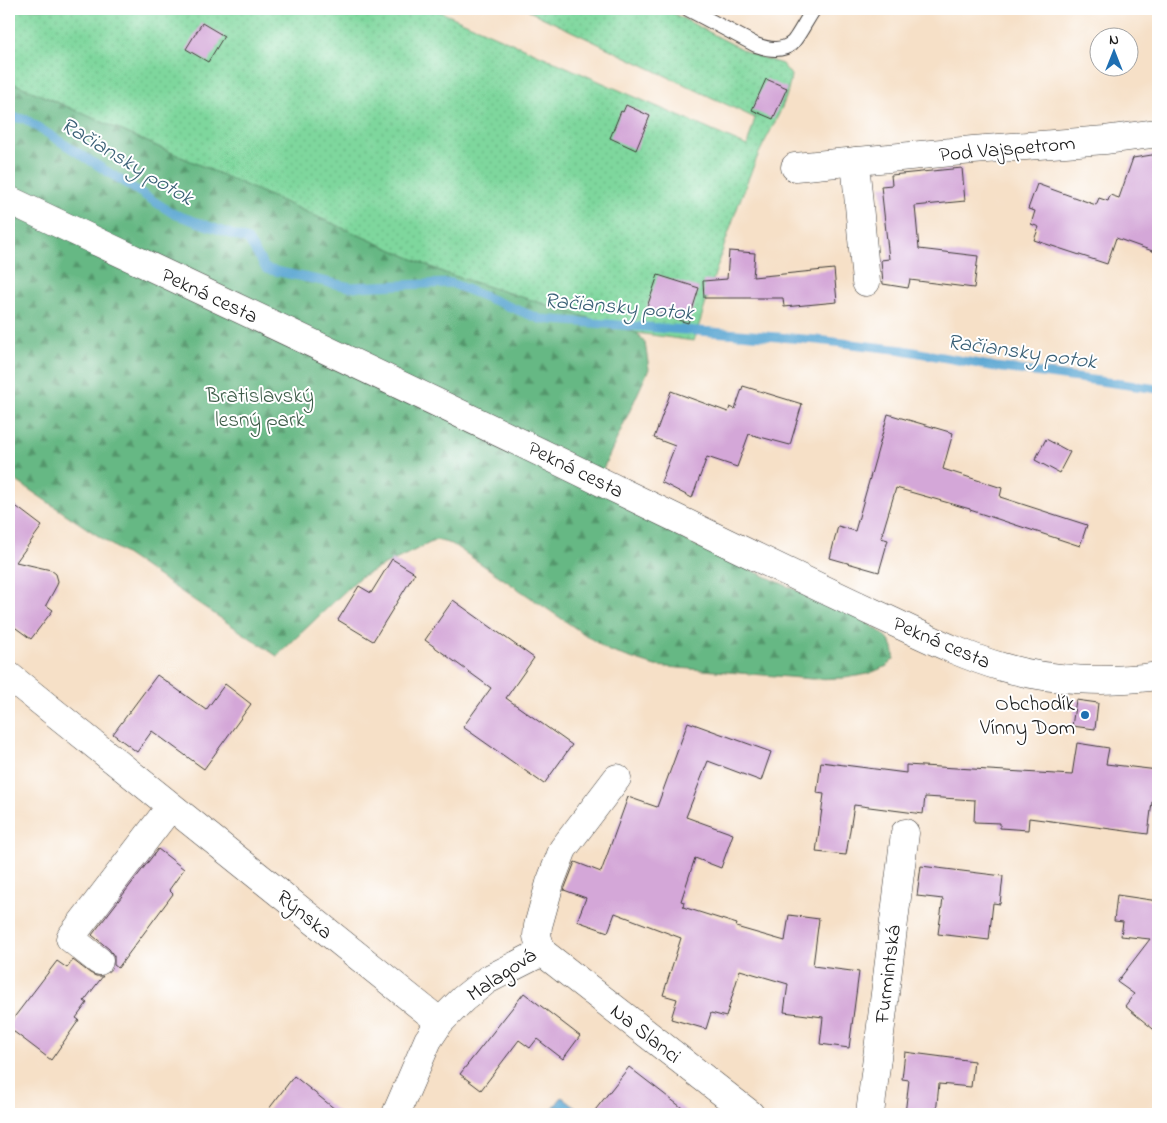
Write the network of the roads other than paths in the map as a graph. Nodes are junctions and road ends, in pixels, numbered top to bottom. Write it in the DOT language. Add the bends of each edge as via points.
graph roads {
  1 [pos="688,9"];
  2 [pos="814,9"];
  3 [pos="1158,133"];
  4 [pos="855,161"];
  5 [pos="795,167"];
  6 [pos="9,200"];
  7 [pos="866,282"];
  8 [pos="9,676"];
  9 [pos="1158,676"];
  10 [pos="617,778"];
  11 [pos="171,806"];
  12 [pos="905,833"];
  13 [pos="542,952"];
  14 [pos="98,961"];
  15 [pos="440,1022"];
  16 [pos="396,1114"];
  17 [pos="750,1114"];
  18 [pos="870,1114"];
  1 -- 2 [label="lane" via="756,45 776,50 792,44"];
  3 -- 4 [label="street, Pod Vajspetrom"];
  4 -- 5 [label="street, Pod Vajspetrom"];
  4 -- 7 [label="street"];
  6 -- 9 [label="street, Pekná cesta" via="506,435 814,586 962,653 1005,668 1057,677 1135,680"];
  8 -- 11 [label="street, Rýnska"];
  10 -- 13 [label="street, Malagová" via="564,848 538,926 537,936"];
  11 -- 14 [label="street" via="70,938"];
  11 -- 15 [label="street, Rýnska"];
  12 -- 18 [label="street, Furmintská"];
  13 -- 15 [label="street, Malagová" via="488,980"];
  13 -- 17 [label="street, Na Slanci"];
  15 -- 16 [label="street, Malagová" via="428,1040"];
}
